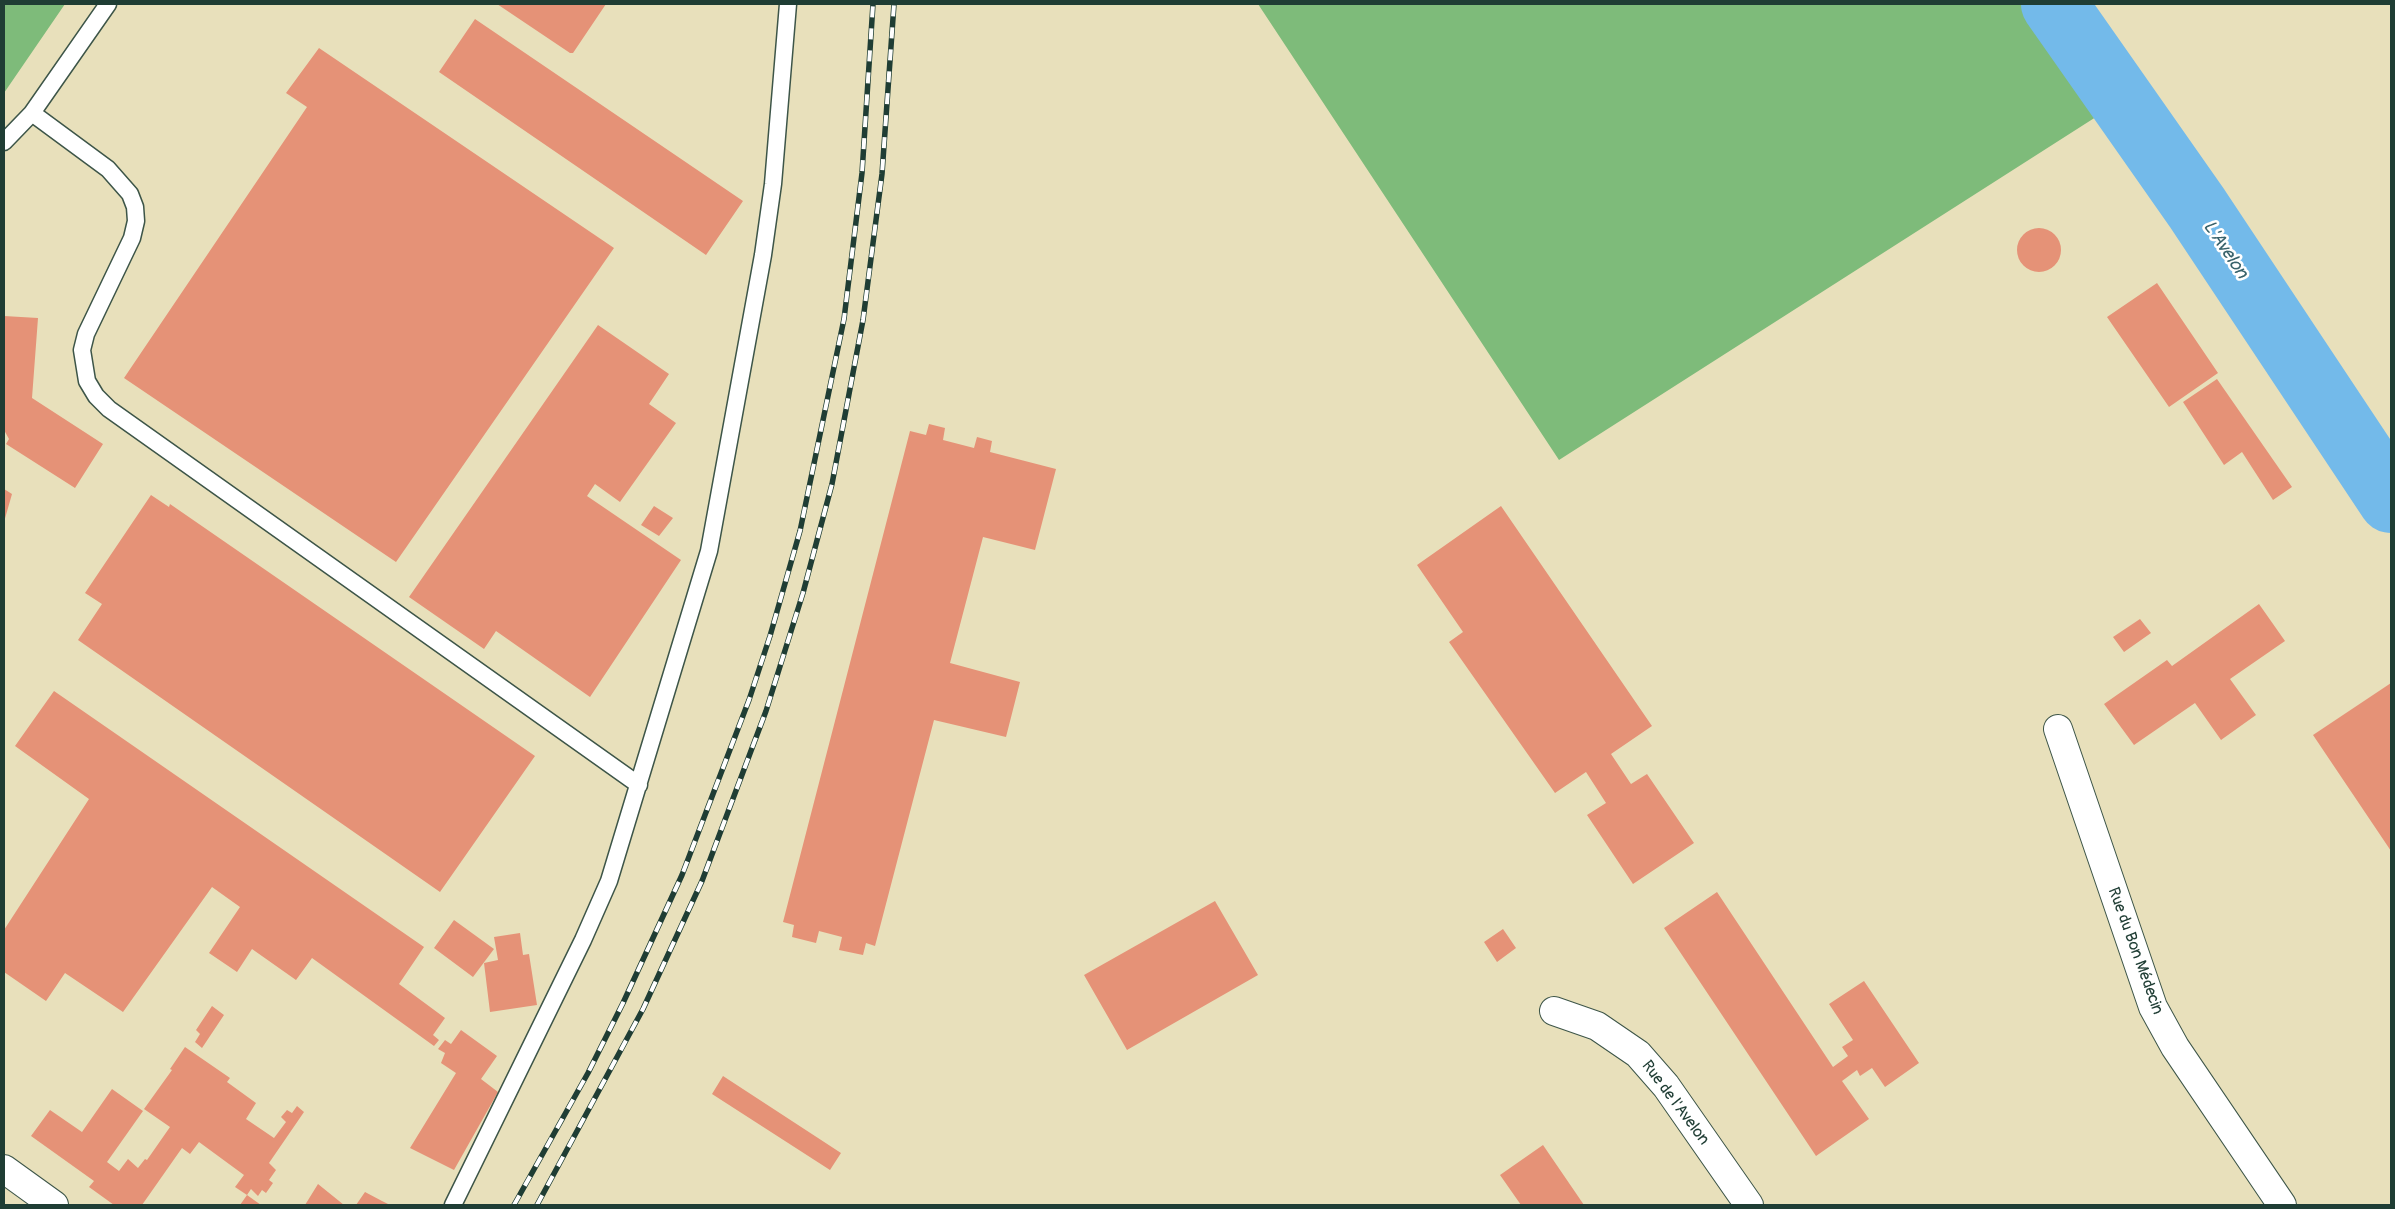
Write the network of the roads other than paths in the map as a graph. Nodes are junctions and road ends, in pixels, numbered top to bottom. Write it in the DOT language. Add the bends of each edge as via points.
graph roads {
  1 [pos="108,4"];
  2 [pos="788,4"];
  3 [pos="32,112"];
  4 [pos="4,142"];
  5 [pos="2058,730"];
  6 [pos="639,785"];
  7 [pos="1554,1010"];
  8 [pos="4,1169"];
  9 [pos="54,1205"];
  10 [pos="454,1205"];
  11 [pos="1748,1205"];
  12 [pos="2282,1205"];
  1 -- 3 [label="lane"];
  2 -- 6 [label="lane" via="768,222 716,519"];
  3 -- 4 [label="lane"];
  3 -- 6 [label="lane" via="108,170 130,194 135,207 132,238 86,334 82,350 87,381 96,396 109,409"];
  5 -- 12 [label="street, Rue du Bon Médecin" via="2153,1007 2175,1047"];
  6 -- 10 [label="lane" via="599,905"];
  7 -- 11 [label="street, Rue de l'Avelon" via="1597,1026 1638,1054 1666,1086"];
  8 -- 9 [label="street"];
}
